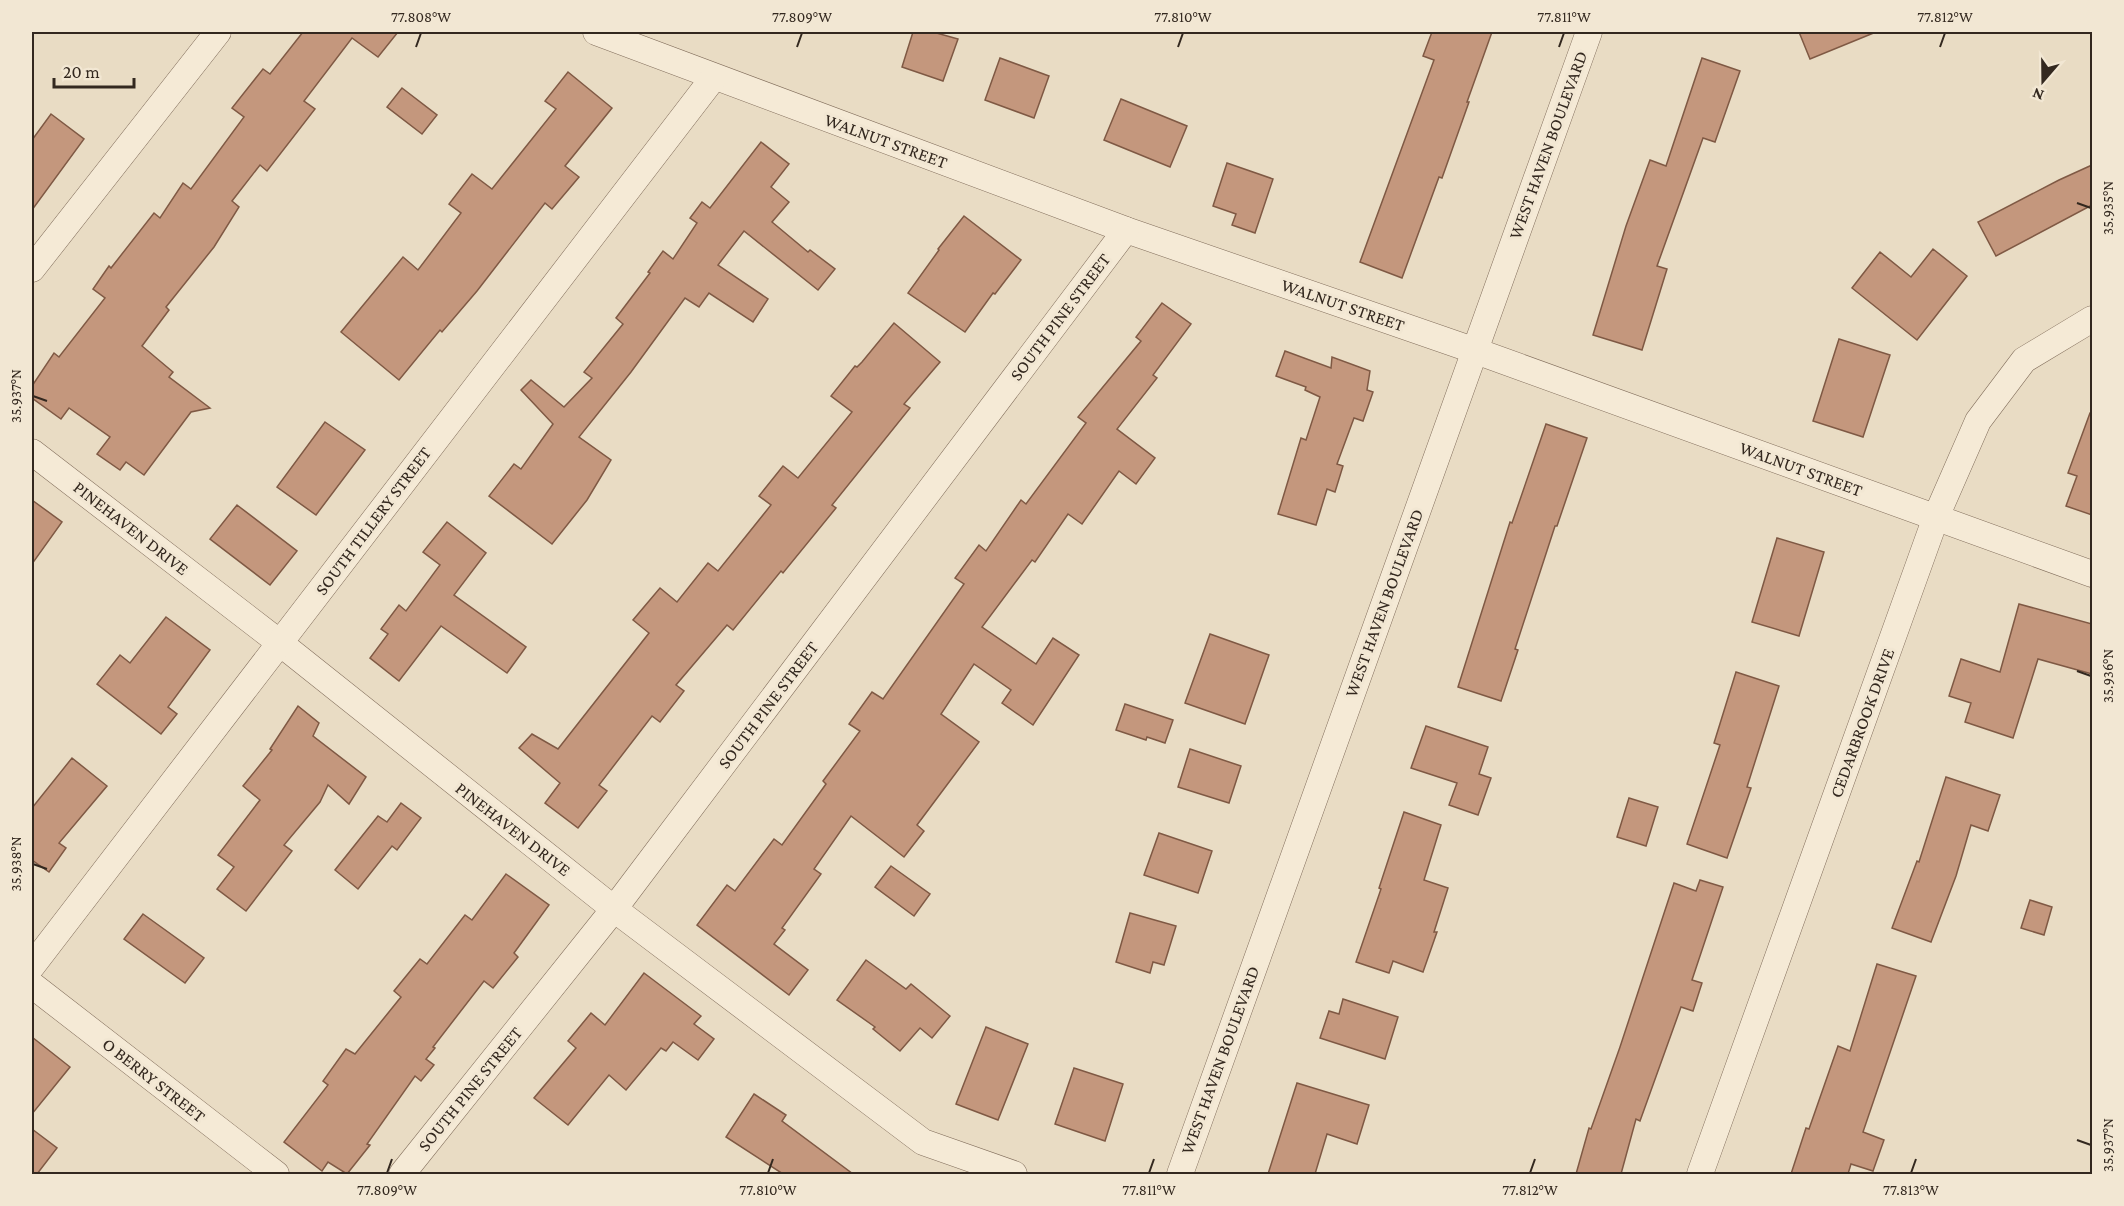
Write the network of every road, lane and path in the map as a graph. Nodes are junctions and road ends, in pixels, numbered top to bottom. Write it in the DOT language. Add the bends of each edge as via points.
graph roads {
  1 [pos="218,32"];
  2 [pos="596,32"];
  3 [pos="1589,32"];
  4 [pos="714,77"];
  5 [pos="1126,230"];
  6 [pos="32,269"];
  7 [pos="2092,319"];
  8 [pos="1473,350"];
  9 [pos="32,452"];
  10 [pos="1936,518"];
  11 [pos="2092,574"];
  12 [pos="280,643"];
  13 [pos="614,909"];
  14 [pos="32,966"];
  15 [pos="32,985"];
  16 [pos="276,1174"];
  17 [pos="402,1174"];
  18 [pos="1014,1174"];
  19 [pos="1180,1174"];
  20 [pos="1700,1174"];
  1 -- 6 [label="street"];
  2 -- 4 [label="street, WALNUT STREET"];
  3 -- 8 [label="street, WEST HAVEN BOULEVARD"];
  4 -- 5 [label="street, WALNUT STREET"];
  4 -- 12 [label="street, SOUTH TILLERY STREET"];
  5 -- 8 [label="street, WALNUT STREET"];
  5 -- 13 [label="street, SOUTH PINE STREET"];
  7 -- 10 [label="street, CEDARBROOK DRIVE" via="2024,360 1978,421"];
  8 -- 10 [label="street, WALNUT STREET"];
  8 -- 19 [label="street, WEST HAVEN BOULEVARD"];
  9 -- 12 [label="street, PINEHAVEN DRIVE"];
  10 -- 11 [label="street, WALNUT STREET"];
  10 -- 20 [label="street, CEDARBROOK DRIVE"];
  12 -- 13 [label="street, PINEHAVEN DRIVE"];
  12 -- 14 [label="street, SOUTH TILLERY STREET"];
  13 -- 17 [label="street, SOUTH PINE STREET"];
  13 -- 18 [label="street, PINEHAVEN DRIVE" via="923,1142"];
  15 -- 16 [label="street, O BERRY STREET"];
}
